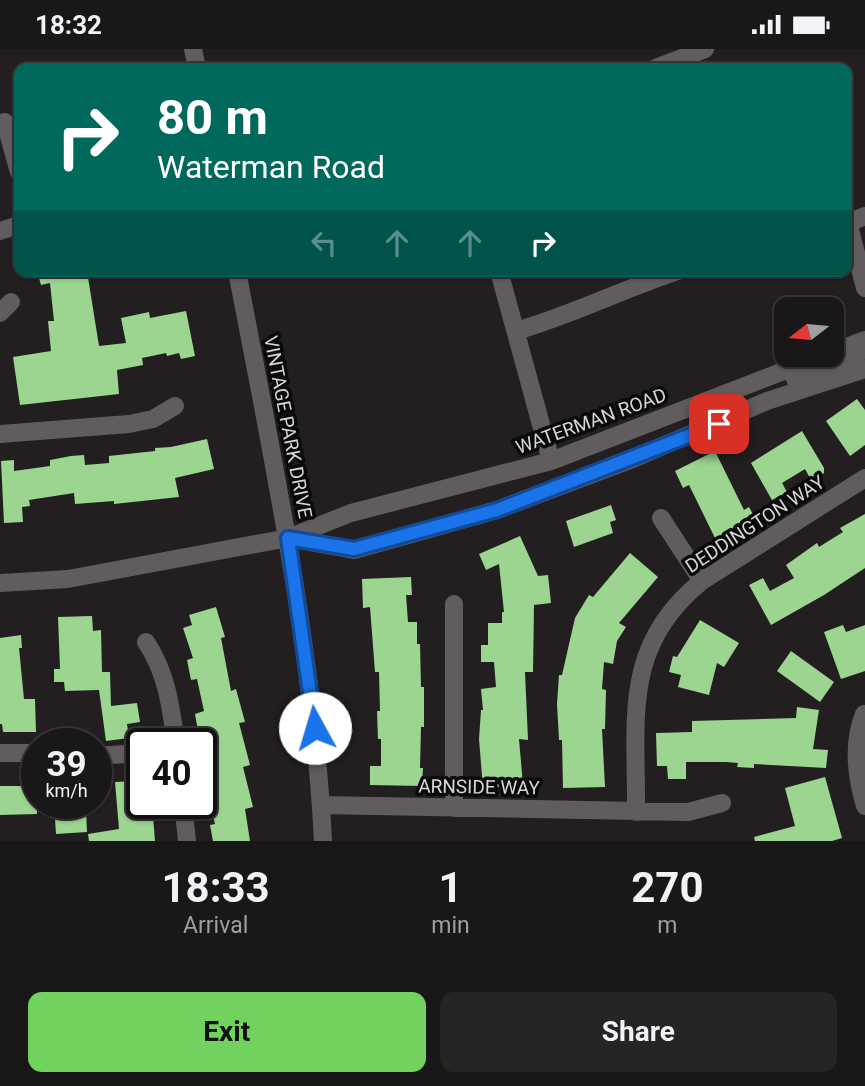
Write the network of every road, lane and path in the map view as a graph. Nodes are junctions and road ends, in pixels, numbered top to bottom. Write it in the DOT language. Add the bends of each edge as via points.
graph roads {
  1 [pos="705,49"];
  2 [pos="669,63"];
  3 [pos="8,121"];
  4 [pos="14,149"];
  5 [pos="853,220"];
  6 [pos="238,277"];
  7 [pos="501,277"];
  8 [pos="660,277"];
  9 [pos="865,288"];
  10 [pos="516,331"];
  11 [pos="865,340"];
  12 [pos="844,348"];
  13 [pos="865,349"];
  14 [pos="794,367"];
  15 [pos="865,369"];
  16 [pos="175,406"];
  17 [pos="719,424"];
  18 [pos="0,434"];
  19 [pos="551,461"];
  20 [pos="865,478"];
  21 [pos="661,518"];
  22 [pos="288,538"];
  23 [pos="702,582"];
  24 [pos="0,583"];
  25 [pos="454,604"];
  26 [pos="146,642"];
  27 [pos="864,714"];
  28 [pos="174,728"];
  29 [pos="0,753"];
  30 [pos="21,753"];
  31 [pos="722,803"];
  32 [pos="321,805"];
  33 [pos="865,806"];
  34 [pos="454,808"];
  35 [pos="636,812"];
  36 [pos="185,819"];
  37 [pos="187,841"];
  38 [pos="323,841"];
  1 -- 2 [label="street"];
  3 -- 4 [label="street"];
  5 -- 9 [label="street"];
  6 -- 22 [label="street, VINTAGE PARK DRIVE"];
  7 -- 10 [label="street"];
  8 -- 10 [label="street" via="559,319"];
  10 -- 19 [label="street"];
  11 -- 12 [label="street"];
  13 -- 17 [label="street, WATERMAN ROAD" via="839,364 735,403"];
  14 -- 19 [label="street, WATERMAN ROAD"];
  15 -- 17 [label="street, WATERMAN ROAD" via="767,401"];
  16 -- 18 [label="street" via="153,419 120,426"];
  17 -- 22 [label="street, WATERMAN ROAD" via="497,510 354,549"];
  19 -- 22 [label="street, WATERMAN ROAD" via="351,513"];
  20 -- 23 [label="street, DEDDINGTON WAY"];
  21 -- 23 [label="street"];
  22 -- 24 [label="street, WATERMAN ROAD" via="68,579"];
  22 -- 32 [label="street, VINTAGE PARK DRIVE" via="308,663"];
  23 -- 35 [label="street, DEDDINGTON WAY" via="664,619 641,670"];
  25 -- 34 [label="street"];
  26 -- 28 [label="street" via="163,673"];
  27 -- 33 [label="street" via="856,760"];
  29 -- 30 [label="street"];
  31 -- 35 [label="street, ARNSIDE WAY" via="688,813"];
  32 -- 34 [label="street, ARNSIDE WAY"];
  32 -- 38 [label="street, VINTAGE PARK DRIVE"];
  34 -- 35 [label="street, ARNSIDE WAY"];
  36 -- 37 [label="street"];
}
